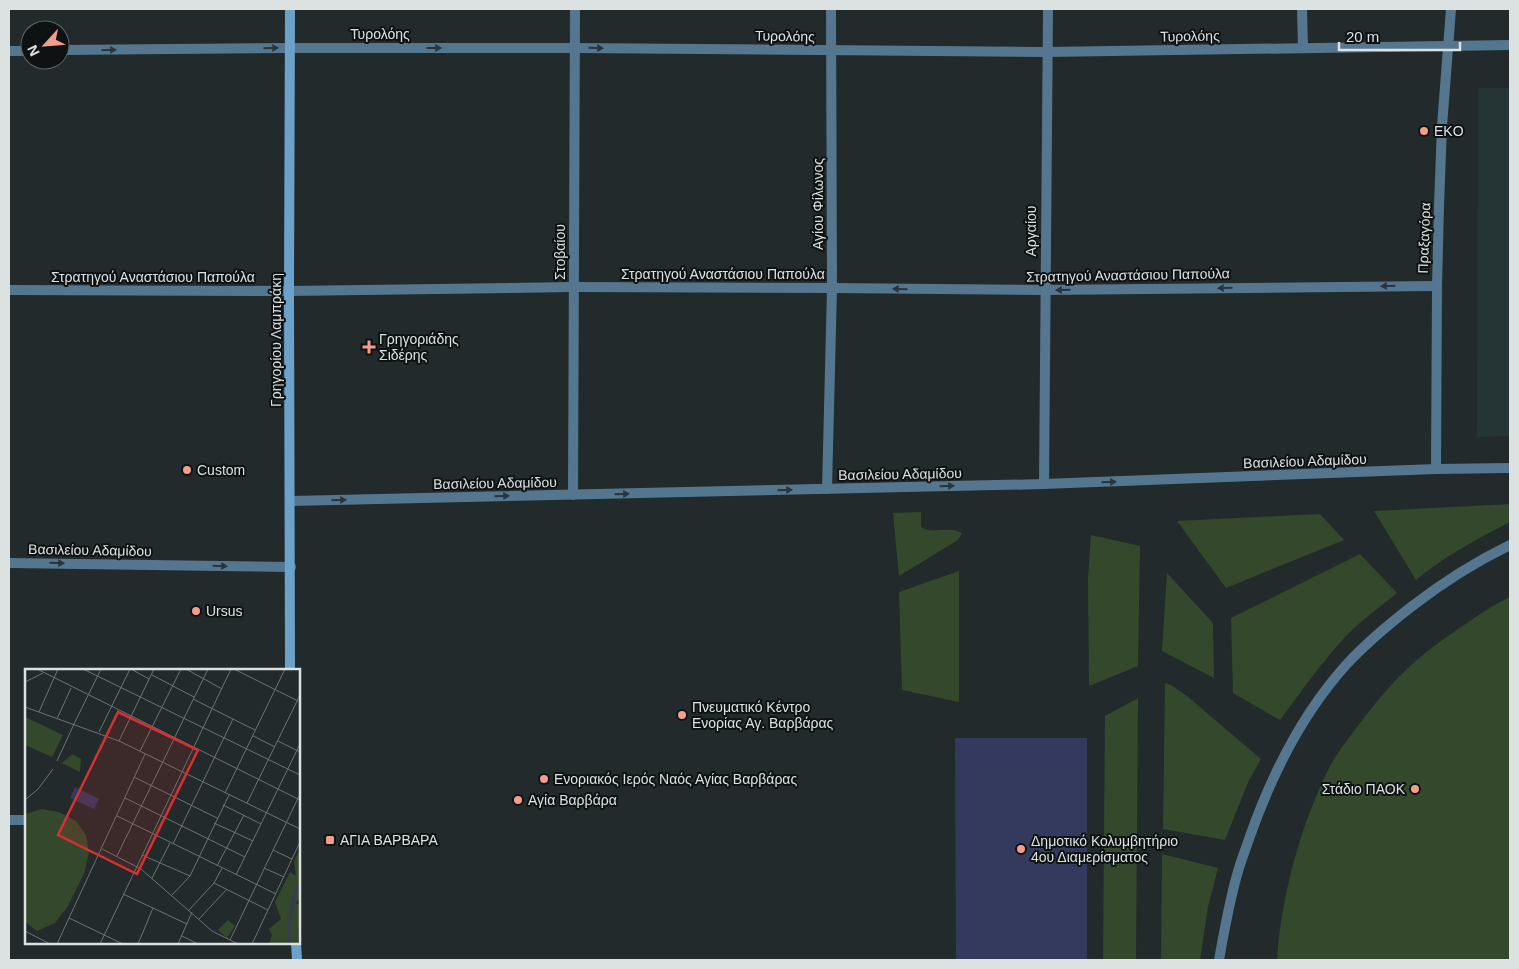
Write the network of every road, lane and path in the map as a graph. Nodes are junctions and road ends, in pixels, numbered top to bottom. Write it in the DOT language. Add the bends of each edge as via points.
graph roads {
  1 [pos="290,9"];
  2 [pos="576,9"];
  3 [pos="831,9"];
  4 [pos="1048,9"];
  5 [pos="1302,9"];
  6 [pos="1451,9"];
  7 [pos="1510,45"];
  8 [pos="1448,46"];
  9 [pos="290,48"];
  10 [pos="575,48"];
  11 [pos="1303,48"];
  12 [pos="70,50"];
  13 [pos="832,50"];
  14 [pos="1047,52"];
  15 [pos="1437,286"];
  16 [pos="574,287"];
  17 [pos="832,288"];
  18 [pos="9,290"];
  19 [pos="1045,290"];
  20 [pos="289,291"];
  21 [pos="1510,468"];
  22 [pos="1436,469"];
  23 [pos="1044,484"];
  24 [pos="827,489"];
  25 [pos="573,495"];
  26 [pos="291,501"];
  27 [pos="1510,545"];
  28 [pos="9,563"];
  29 [pos="291,567"];
  30 [pos="290,669"];
  31 [pos="9,820"];
  32 [pos="25,820"];
  33 [pos="296,944"];
  34 [pos="297,960"];
  35 [pos="1219,960"];
  1 -- 9 [label="main road, Γρηγορίου Λαμπράκη"];
  2 -- 10 [label="street, Στοβαίου"];
  3 -- 13 [label="street, Αγίου Φίλωνος"];
  4 -- 14 [label="street, Αργαίου"];
  5 -- 11 [label="street"];
  6 -- 8 [label="street, Πραξαγόρα"];
  7 -- 8 [label="street, Τυρολόης"];
  8 -- 11 [label="street, Τυρολόης"];
  8 -- 15 [label="street, Πραξαγόρα"];
  9 -- 10 [label="street, Τυρολόης, one-way"];
  12 -- 9 [label="street, Τυρολόης, one-way"];
  9 -- 20 [label="main road, Γρηγορίου Λαμπράκη"];
  10 -- 13 [label="street, Τυρολόης, one-way"];
  10 -- 16 [label="street, Στοβαίου"];
  11 -- 14 [label="street, Τυρολόης"];
  13 -- 14 [label="street, Τυρολόης"];
  13 -- 17 [label="street, Αγίου Φίλωνος"];
  14 -- 19 [label="street, Αργαίου"];
  15 -- 19 [label="street, Στρατηγού Αναστάσιου Παπούλα, one-way"];
  15 -- 22 [label="street, Πραξαγόρα"];
  16 -- 17 [label="street, Στρατηγού Αναστάσιου Παπούλα"];
  16 -- 20 [label="street, Στρατηγού Αναστάσιου Παπούλα"];
  16 -- 25 [label="street, Στοβαίου"];
  19 -- 17 [label="street, Στρατηγού Αναστάσιου Παπούλα, one-way"];
  17 -- 24 [label="street, Αγίου Φίλωνος"];
  18 -- 20 [label="street, Στρατηγού Αναστάσιου Παπούλα"];
  19 -- 23 [label="street, Αργαίου"];
  20 -- 26 [label="main road, Γρηγορίου Λαμπράκη"];
  21 -- 22 [label="street, Βασιλείου Αδαμίδου"];
  23 -- 22 [label="street, Βασιλείου Αδαμίδου, one-way"];
  24 -- 23 [label="street, Βασιλείου Αδαμίδου, one-way"];
  25 -- 24 [label="street, Βασιλείου Αδαμίδου, one-way"];
  26 -- 25 [label="street, Βασιλείου Αδαμίδου, one-way"];
  26 -- 29 [label="main road, Γρηγορίου Λαμπράκη"];
  27 -- 35 [label="street" via="1462,571 1382,630 1346,665 1310,713 1274,774 1258,812 1237,874"];
  28 -- 29 [label="street, Βασιλείου Αδαμίδου, one-way"];
  29 -- 30 [label="main road, Γρηγορίου Λαμπράκη"];
  31 -- 32 [label="street"];
  33 -- 34 [label="main road"];
}
